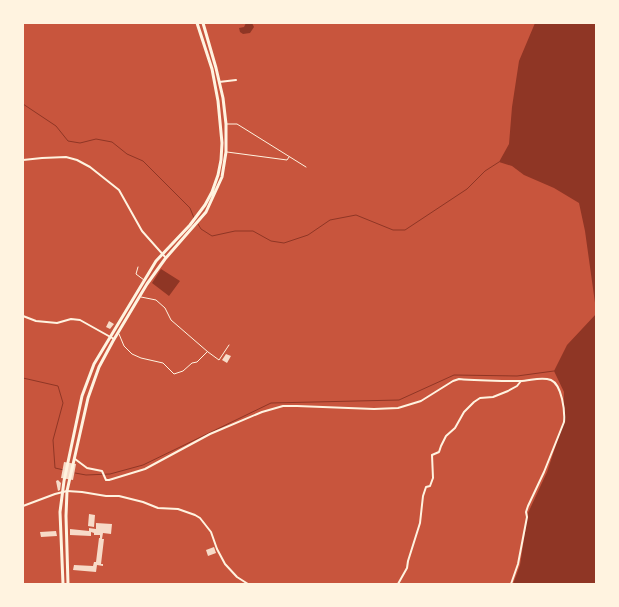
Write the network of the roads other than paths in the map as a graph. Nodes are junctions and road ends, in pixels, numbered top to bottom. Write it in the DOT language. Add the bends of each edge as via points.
graph roads {
  1 [pos="197,23"];
  2 [pos="203,23"];
  3 [pos="236,80"];
  4 [pos="219,82"];
  5 [pos="221,124"];
  6 [pos="226,124"];
  7 [pos="226,152"];
  8 [pos="289,156"];
  9 [pos="23,161"];
  10 [pos="306,167"];
  11 [pos="191,226"];
  12 [pos="164,256"];
  13 [pos="138,267"];
  14 [pos="144,280"];
  15 [pos="136,293"];
  16 [pos="141,296"];
  17 [pos="23,316"];
  18 [pos="114,330"];
  19 [pos="118,332"];
  20 [pos="110,336"];
  21 [pos="114,339"];
  22 [pos="229,345"];
  23 [pos="208,352"];
  24 [pos="521,381"];
  25 [pos="74,458"];
  26 [pos="67,491"];
  27 [pos="62,494"];
  28 [pos="23,506"];
  29 [pos="66,539"];
  30 [pos="62,540"];
  31 [pos="63,584"];
  32 [pos="68,584"];
  33 [pos="248,584"];
  34 [pos="398,584"];
  35 [pos="511,584"];
  1 -- 5 [label="main road" via="212,69"];
  2 -- 4 [label="main road"];
  3 -- 4 [label="street"];
  4 -- 6 [label="main road"];
  5 -- 6 [label="lane"];
  5 -- 11 [label="main road" via="222,148 218,175 212,192"];
  6 -- 7 [label="main road"];
  6 -- 8 [label="lane" via="237,124"];
  7 -- 8 [label="lane" via="287,160"];
  7 -- 11 [label="main road" via="222,177 208,207 200,219"];
  8 -- 10 [label="lane"];
  9 -- 12 [label="street" via="66,157 90,167 119,190 142,231"];
  11 -- 12 [label="main road"];
  11 -- 12 [label="main road" via="176,247"];
  12 -- 14 [label="main road" via="156,261"];
  12 -- 16 [label="main road"];
  13 -- 14 [label="lane" via="136,274"];
  14 -- 15 [label="main road"];
  15 -- 16 [label="lane"];
  15 -- 18 [label="main road"];
  16 -- 19 [label="main road"];
  16 -- 23 [label="lane" via="156,300 165,308 171,320"];
  17 -- 20 [label="street" via="36,322 80,320"];
  18 -- 19 [label="lane"];
  18 -- 20 [label="main road"];
  19 -- 21 [label="main road"];
  19 -- 23 [label="lane" via="124,346 132,354 163,363 174,374 184,371"];
  20 -- 21 [label="street"];
  20 -- 27 [label="main road" via="94,364 82,396"];
  21 -- 25 [label="main road" via="99,367 88,398"];
  22 -- 23 [label="lane" via="219,360"];
  24 -- 25 [label="street" via="458,379 421,400 398,408 283,406 258,413 210,434 145,469 109,480 105,478 102,470 86,468"];
  24 -- 34 [label="street" via="517,386 493,397 480,398 474,402 446,436 439,452 432,455 433,478 423,496 420,524 407,568"];
  24 -- 35 [label="street" via="542,378 557,385 565,415 560,435 526,512 518,564"];
  25 -- 26 [label="main road"];
  26 -- 27 [label="street"];
  26 -- 29 [label="main road"];
  26 -- 33 [label="street" via="119,496 158,508 178,509 195,515 211,532 225,564 236,578"];
  27 -- 28 [label="street" via="55,494"];
  27 -- 30 [label="main road"];
  29 -- 30 [label="main road"];
  29 -- 32 [label="main road"];
  30 -- 31 [label="main road"];
}
